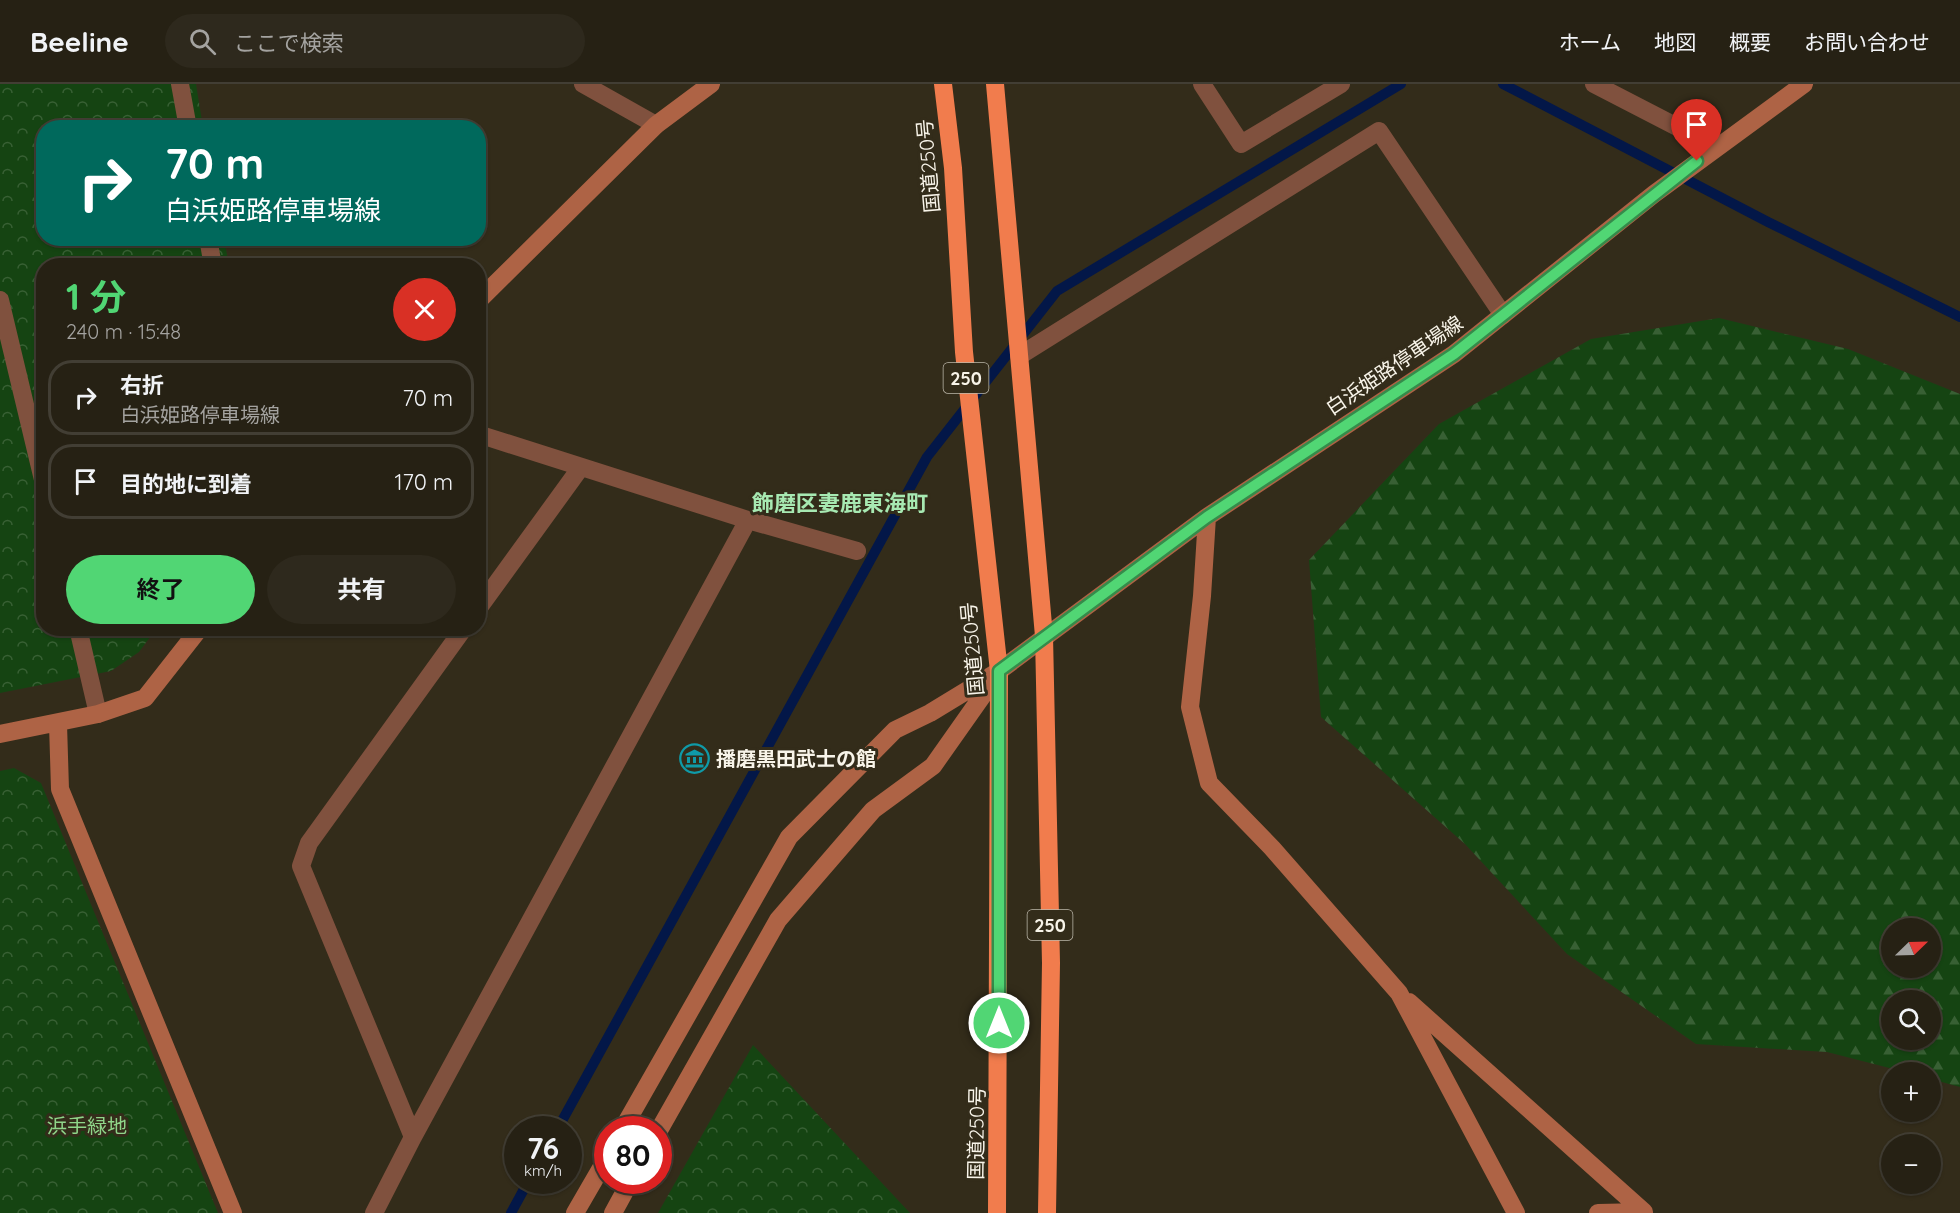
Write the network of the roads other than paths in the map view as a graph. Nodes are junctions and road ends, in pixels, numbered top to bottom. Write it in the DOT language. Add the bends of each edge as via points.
graph roads {
  1 [pos="180,84"];
  2 [pos="582,84"];
  3 [pos="711,84"];
  4 [pos="943,84"];
  5 [pos="995,84"];
  6 [pos="1202,84"];
  7 [pos="1341,84"];
  8 [pos="1594,84"];
  9 [pos="1804,84"];
  10 [pos="187,120"];
  11 [pos="656,125"];
  12 [pos="1716,147"];
  13 [pos="486,293"];
  14 [pos="0,300"];
  15 [pos="1503,315"];
  16 [pos="1019,356"];
  17 [pos="486,437"];
  18 [pos="36,451"];
  19 [pos="581,467"];
  20 [pos="1207,517"];
  21 [pos="748,520"];
  22 [pos="857,551"];
  23 [pos="486,598"];
  24 [pos="80,636"];
  25 [pos="194,636"];
  26 [pos="458,636"];
  27 [pos="1044,636"];
  28 [pos="999,671"];
  29 [pos="98,714"];
  30 [pos="58,724"];
  31 [pos="0,734"];
  32 [pos="1399,993"];
  33 [pos="630,1116"];
  34 [pos="667,1116"];
  35 [pos="413,1137"];
  36 [pos="594,1180"];
  37 [pos="623,1194"];
  38 [pos="233,1213"];
  39 [pos="375,1213"];
  40 [pos="575,1213"];
  41 [pos="613,1213"];
  42 [pos="997,1213"];
  43 [pos="1047,1213"];
  44 [pos="1516,1213"];
  45 [pos="1598,1213"];
  46 [pos="1645,1213"];
  1 -- 10 [label="street"];
  2 -- 11 [label="street"];
  3 -- 11 [label="street"];
  4 -- 28 [label="highway, 国道250号 / 250" via="964,352"];
  5 -- 16 [label="highway, 250"];
  6 -- 7 [label="street" via="1240,144"];
  8 -- 12 [label="street"];
  9 -- 12 [label="street, 白浜姫路停車場線"];
  11 -- 13 [label="street"];
  12 -- 15 [label="street, 白浜姫路停車場線"];
  14 -- 18 [label="street"];
  15 -- 16 [label="street" via="1380,131"];
  15 -- 20 [label="street, 白浜姫路停車場線" via="1454,354"];
  16 -- 27 [label="highway, 250"];
  17 -- 19 [label="street"];
  19 -- 21 [label="street"];
  19 -- 23 [label="street"];
  20 -- 27 [label="street, 白浜姫路停車場線"];
  20 -- 32 [label="street" via="1190,708 1209,783 1272,848"];
  21 -- 22 [label="street"];
  21 -- 35 [label="street"];
  24 -- 29 [label="street"];
  25 -- 29 [label="street" via="145,698"];
  26 -- 35 [label="street" via="309,843 301,866"];
  27 -- 28 [label="street, 白浜姫路停車場線"];
  27 -- 43 [label="highway, 250" via="1051,963"];
  28 -- 33 [label="street" via="895,730 789,837"];
  28 -- 34 [label="street" via="933,766 873,810 778,920"];
  28 -- 42 [label="highway, 国道250号 / 250"];
  29 -- 30 [label="street"];
  30 -- 31 [label="street"];
  30 -- 38 [label="street" via="60,789"];
  32 -- 44 [label="street"];
  32 -- 46 [label="street"];
  35 -- 39 [label="street"];
  36 -- 40 [label="street"];
  37 -- 41 [label="street"];
  45 -- 46 [label="street"];
}
